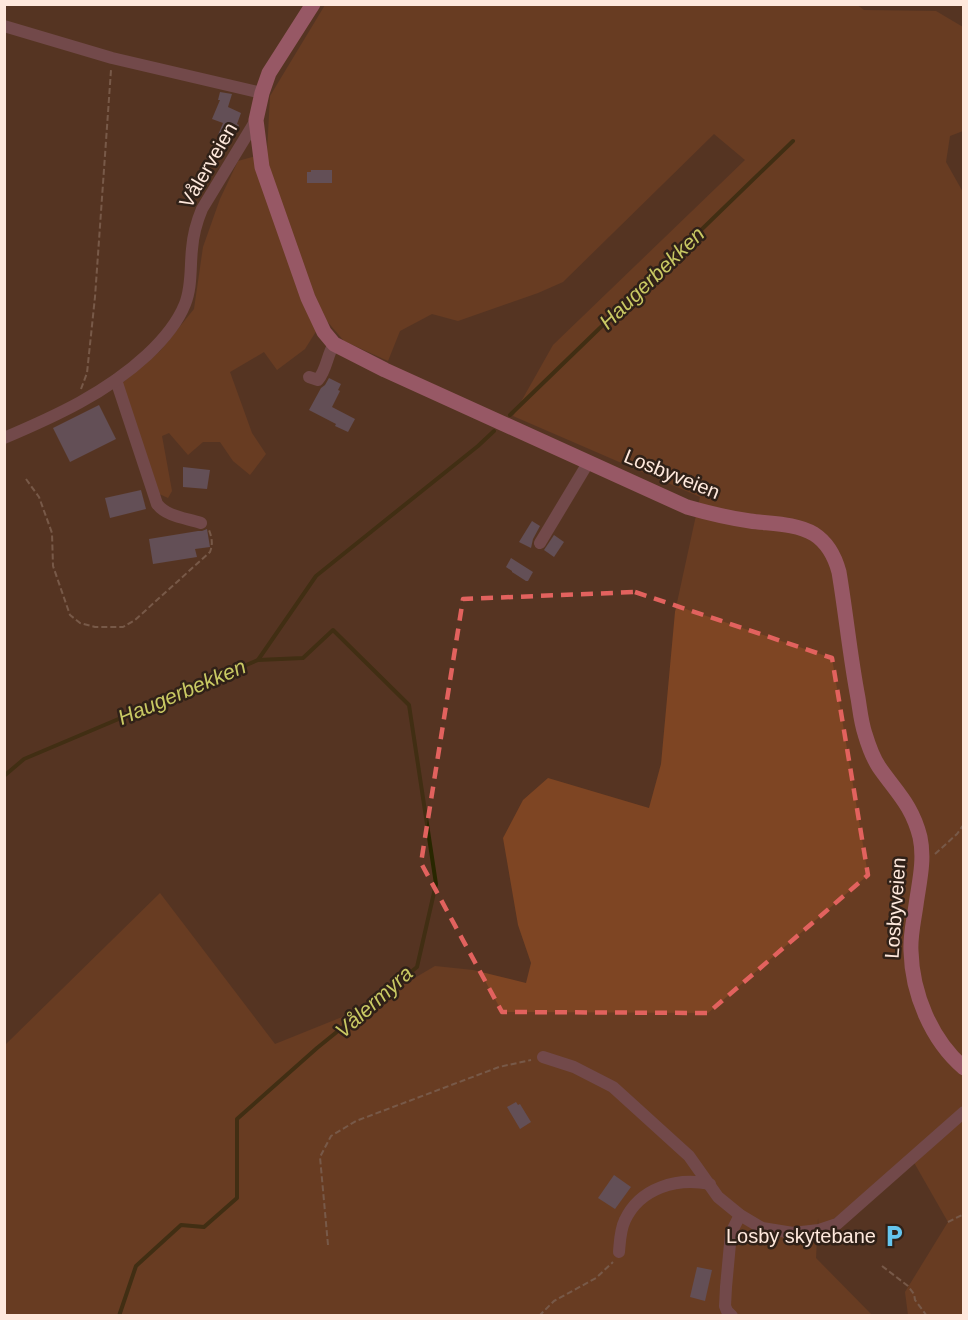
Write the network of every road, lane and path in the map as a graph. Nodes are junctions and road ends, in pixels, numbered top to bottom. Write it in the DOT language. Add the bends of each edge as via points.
graph roads {
  1 [pos="313,4"];
  2 [pos="4,26"];
  3 [pos="112,58"];
  4 [pos="262,93"];
  5 [pos="256,120"];
  6 [pos="334,344"];
  7 [pos="309,377"];
  8 [pos="116,380"];
  9 [pos="75,406"];
  10 [pos="4,438"];
  11 [pos="588,463"];
  12 [pos="26,479"];
  13 [pos="201,523"];
  14 [pos="540,543"];
  15 [pos="963,824"];
  16 [pos="922,866"];
  17 [pos="543,1057"];
  18 [pos="963,1068"];
  19 [pos="963,1112"];
  20 [pos="710,1185"];
  21 [pos="963,1214"];
  22 [pos="740,1215"];
  23 [pos="948,1222"];
  24 [pos="328,1245"];
  25 [pos="619,1252"];
  26 [pos="882,1266"];
  27 [pos="539,1316"];
  28 [pos="732,1316"];
  29 [pos="927,1316"];
  1 -- 4 [label="main road" via="269,73"];
  2 -- 3 [label="street"];
  3 -- 4 [label="street"];
  3 -- 9 [label="path" via="87,373"];
  4 -- 5 [label="main road"];
  5 -- 6 [label="main road" via="262,167 308,298"];
  5 -- 8 [label="street, Vålerveien" via="198,219 189,288 179,318 165,338"];
  6 -- 7 [label="street" via="321,378"];
  6 -- 11 [label="main road, Losbyveien"];
  8 -- 9 [label="street, Vålerveien"];
  8 -- 13 [label="street" via="157,504 171,514"];
  9 -- 10 [label="street, Vålerveien"];
  11 -- 14 [label="street"];
  11 -- 16 [label="main road, Losbyveien" via="687,507 718,516 794,527 814,534 826,545 839,572 864,733 878,765 910,808 921,841"];
  12 -- 13 [label="path" via="39,497 52,533 53,566 70,615 87,625 123,627 135,620 210,552 212,538"];
  15 -- 16 [label="path"];
  16 -- 18 [label="main road, Losbyveien" via="911,947 912,971 928,1020"];
  17 -- 20 [label="street" via="574,1067 613,1087 689,1156"];
  17 -- 24 [label="path" via="500,1067 356,1121 331,1136 320,1157"];
  19 -- 22 [label="street" via="837,1224 793,1233 762,1228"];
  20 -- 22 [label="street"];
  20 -- 25 [label="street" via="676,1183 643,1197 624,1221"];
  21 -- 23 [label="path"];
  22 -- 28 [label="street" via="731,1233 726,1287 727,1311"];
  25 -- 27 [label="path" via="596,1278 554,1301"];
  26 -- 29 [label="path" via="908,1286"];
}
